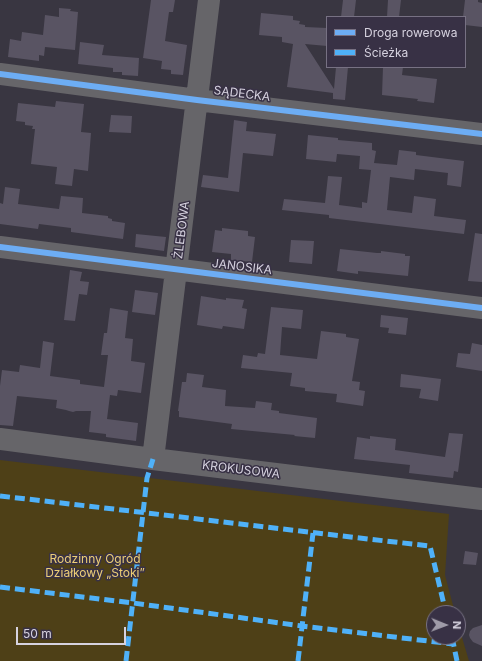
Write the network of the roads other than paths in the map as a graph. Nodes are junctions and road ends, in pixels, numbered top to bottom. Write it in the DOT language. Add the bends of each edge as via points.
graph roads {
  1 [pos="209,0"];
  2 [pos="0,74"];
  3 [pos="197,100"];
  4 [pos="482,134"];
  5 [pos="0,247"];
  6 [pos="177,270"];
  7 [pos="482,308"];
  8 [pos="0,439"];
  9 [pos="153,459"];
  10 [pos="482,499"];
  1 -- 3 [label="street, ŻLEBOWA"];
  2 -- 3 [label="street, SĄDECKA"];
  3 -- 4 [label="street, SĄDECKA"];
  3 -- 6 [label="street, ŻLEBOWA"];
  5 -- 6 [label="street, JANOSIKA"];
  6 -- 7 [label="street, JANOSIKA"];
  6 -- 9 [label="street, ŻLEBOWA"];
  8 -- 9 [label="street, KROKUSOWA"];
  9 -- 10 [label="street, KROKUSOWA"];
}
